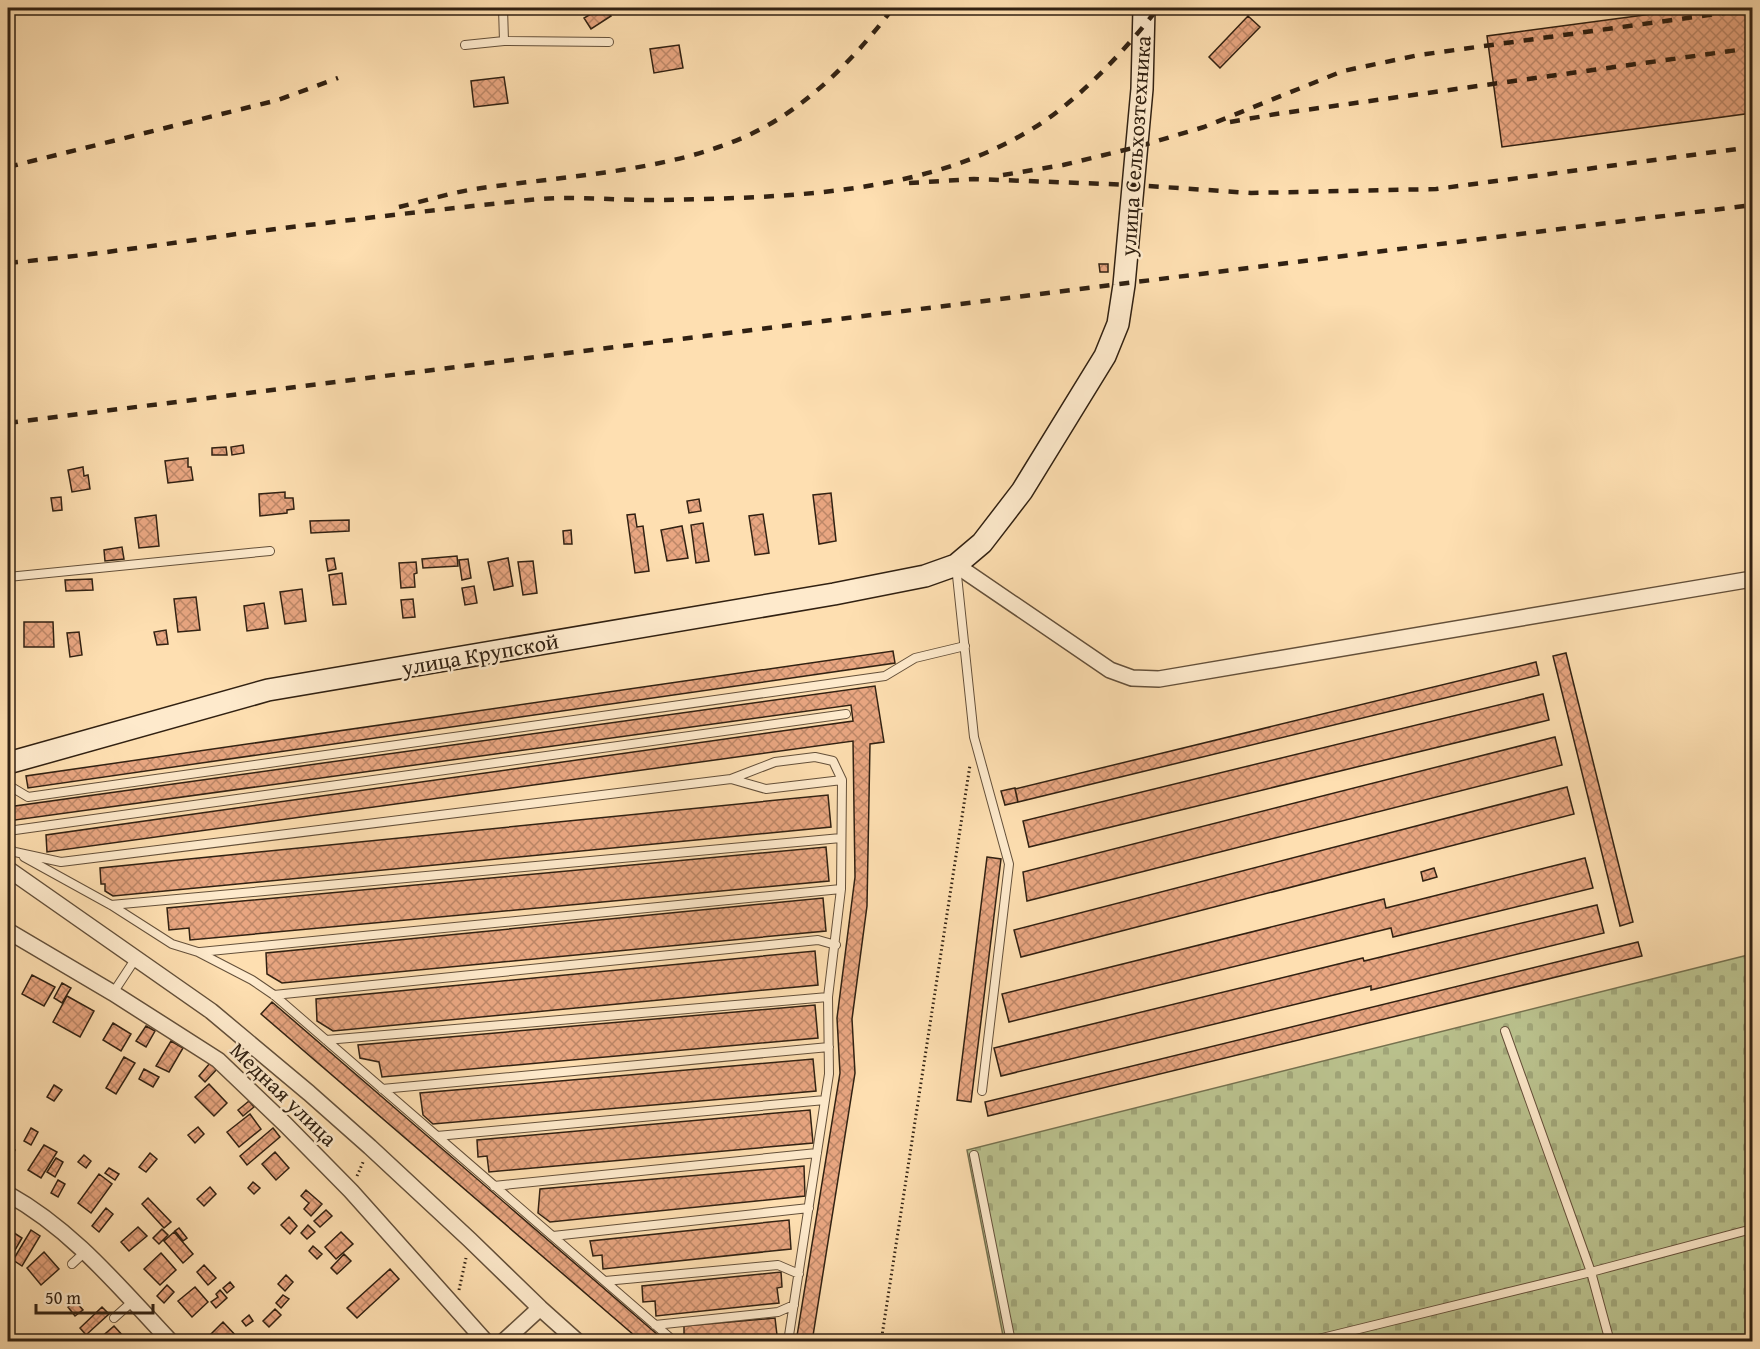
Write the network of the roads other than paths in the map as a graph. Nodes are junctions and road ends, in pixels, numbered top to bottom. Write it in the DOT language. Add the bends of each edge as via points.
graph roads {
  1 [pos="503,8"];
  2 [pos="1144,8"];
  3 [pos="504,41"];
  4 [pos="609,42"];
  5 [pos="465,45"];
  6 [pos="270,551"];
  7 [pos="956,564"];
  8 [pos="8,576"];
  9 [pos="1752,579"];
  10 [pos="965,646"];
  11 [pos="846,714"];
  12 [pos="8,763"];
  13 [pos="731,779"];
  14 [pos="842,780"];
  15 [pos="8,785"];
  16 [pos="8,831"];
  17 [pos="842,838"];
  18 [pos="11,850"];
  19 [pos="8,869"];
  20 [pos="841,889"];
  21 [pos="111,905"];
  22 [pos="8,931"];
  23 [pos="836,945"];
  24 [pos="198,952"];
  25 [pos="136,958"];
  26 [pos="114,993"];
  27 [pos="274,995"];
  28 [pos="828,997"];
  29 [pos="1505,1031"];
  30 [pos="326,1040"];
  31 [pos="829,1047"];
  32 [pos="382,1089"];
  33 [pos="982,1090"];
  34 [pos="825,1100"];
  35 [pos="437,1136"];
  36 [pos="817,1153"];
  37 [pos="974,1155"];
  38 [pos="494,1186"];
  39 [pos="8,1194"];
  40 [pos="809,1209"];
  41 [pos="1752,1229"];
  42 [pos="553,1236"];
  43 [pos="86,1251"];
  44 [pos="72,1264"];
  45 [pos="1591,1272"];
  46 [pos="798,1274"];
  47 [pos="605,1281"];
  48 [pos="133,1301"];
  49 [pos="794,1305"];
  50 [pos="540,1308"];
  51 [pos="114,1318"];
  52 [pos="655,1325"];
  53 [pos="171,1341"];
  54 [pos="486,1341"];
  55 [pos="503,1341"];
  56 [pos="578,1341"];
  57 [pos="675,1341"];
  58 [pos="788,1341"];
  59 [pos="1011,1341"];
  60 [pos="1306,1341"];
  61 [pos="1610,1341"];
  1 -- 3 [label="lane"];
  2 -- 7 [label="main road, улица Сельхозтехника" via="1142,89 1125,285 1118,324 1105,356 1022,491 982,543"];
  3 -- 4 [label="lane"];
  3 -- 5 [label="lane"];
  6 -- 8 [label="lane"];
  7 -- 9 [label="street" via="1110,670 1132,678 1159,679"];
  7 -- 10 [label="lane"];
  7 -- 12 [label="main road, улица Крупской" via="925,576 834,594 268,690"];
  10 -- 15 [label="lane" via="915,658 885,676 28,797"];
  10 -- 33 [label="lane" via="974,737 1009,864"];
  11 -- 16 [label="lane"];
  13 -- 14 [label="lane" via="766,789"];
  13 -- 14 [label="lane" via="775,762 815,757 833,762"];
  13 -- 18 [label="lane" via="61,862"];
  14 -- 17 [label="lane"];
  17 -- 20 [label="lane"];
  17 -- 21 [label="lane"];
  18 -- 21 [label="lane"];
  19 -- 25 [label="street"];
  20 -- 23 [label="lane"];
  20 -- 24 [label="lane"];
  21 -- 24 [label="lane" via="172,944"];
  22 -- 26 [label="street, Медная улица"];
  23 -- 27 [label="lane" via="818,940"];
  23 -- 28 [label="lane"];
  24 -- 27 [label="lane"];
  25 -- 26 [label="lane"];
  25 -- 50 [label="street" via="211,1011 309,1093"];
  26 -- 54 [label="street, Медная улица" via="218,1060 351,1191"];
  27 -- 30 [label="lane"];
  28 -- 30 [label="lane"];
  28 -- 31 [label="lane"];
  29 -- 45 [label="lane"];
  30 -- 32 [label="lane"];
  31 -- 32 [label="lane"];
  31 -- 34 [label="lane"];
  32 -- 35 [label="lane"];
  34 -- 35 [label="lane"];
  34 -- 36 [label="lane"];
  35 -- 38 [label="lane"];
  36 -- 38 [label="lane"];
  36 -- 40 [label="lane"];
  37 -- 59 [label="lane"];
  38 -- 42 [label="lane"];
  39 -- 43 [label="street"];
  40 -- 42 [label="lane"];
  40 -- 46 [label="lane"];
  41 -- 45 [label="lane"];
  42 -- 47 [label="lane"];
  43 -- 44 [label="lane"];
  43 -- 48 [label="street"];
  45 -- 60 [label="lane"];
  45 -- 61 [label="lane"];
  46 -- 47 [label="lane" via="778,1264"];
  46 -- 49 [label="lane"];
  47 -- 52 [label="lane"];
  48 -- 51 [label="lane"];
  48 -- 53 [label="street"];
  49 -- 52 [label="lane" via="778,1312"];
  49 -- 58 [label="lane"];
  50 -- 55 [label="street"];
  50 -- 56 [label="street"];
  52 -- 57 [label="lane"];
}
